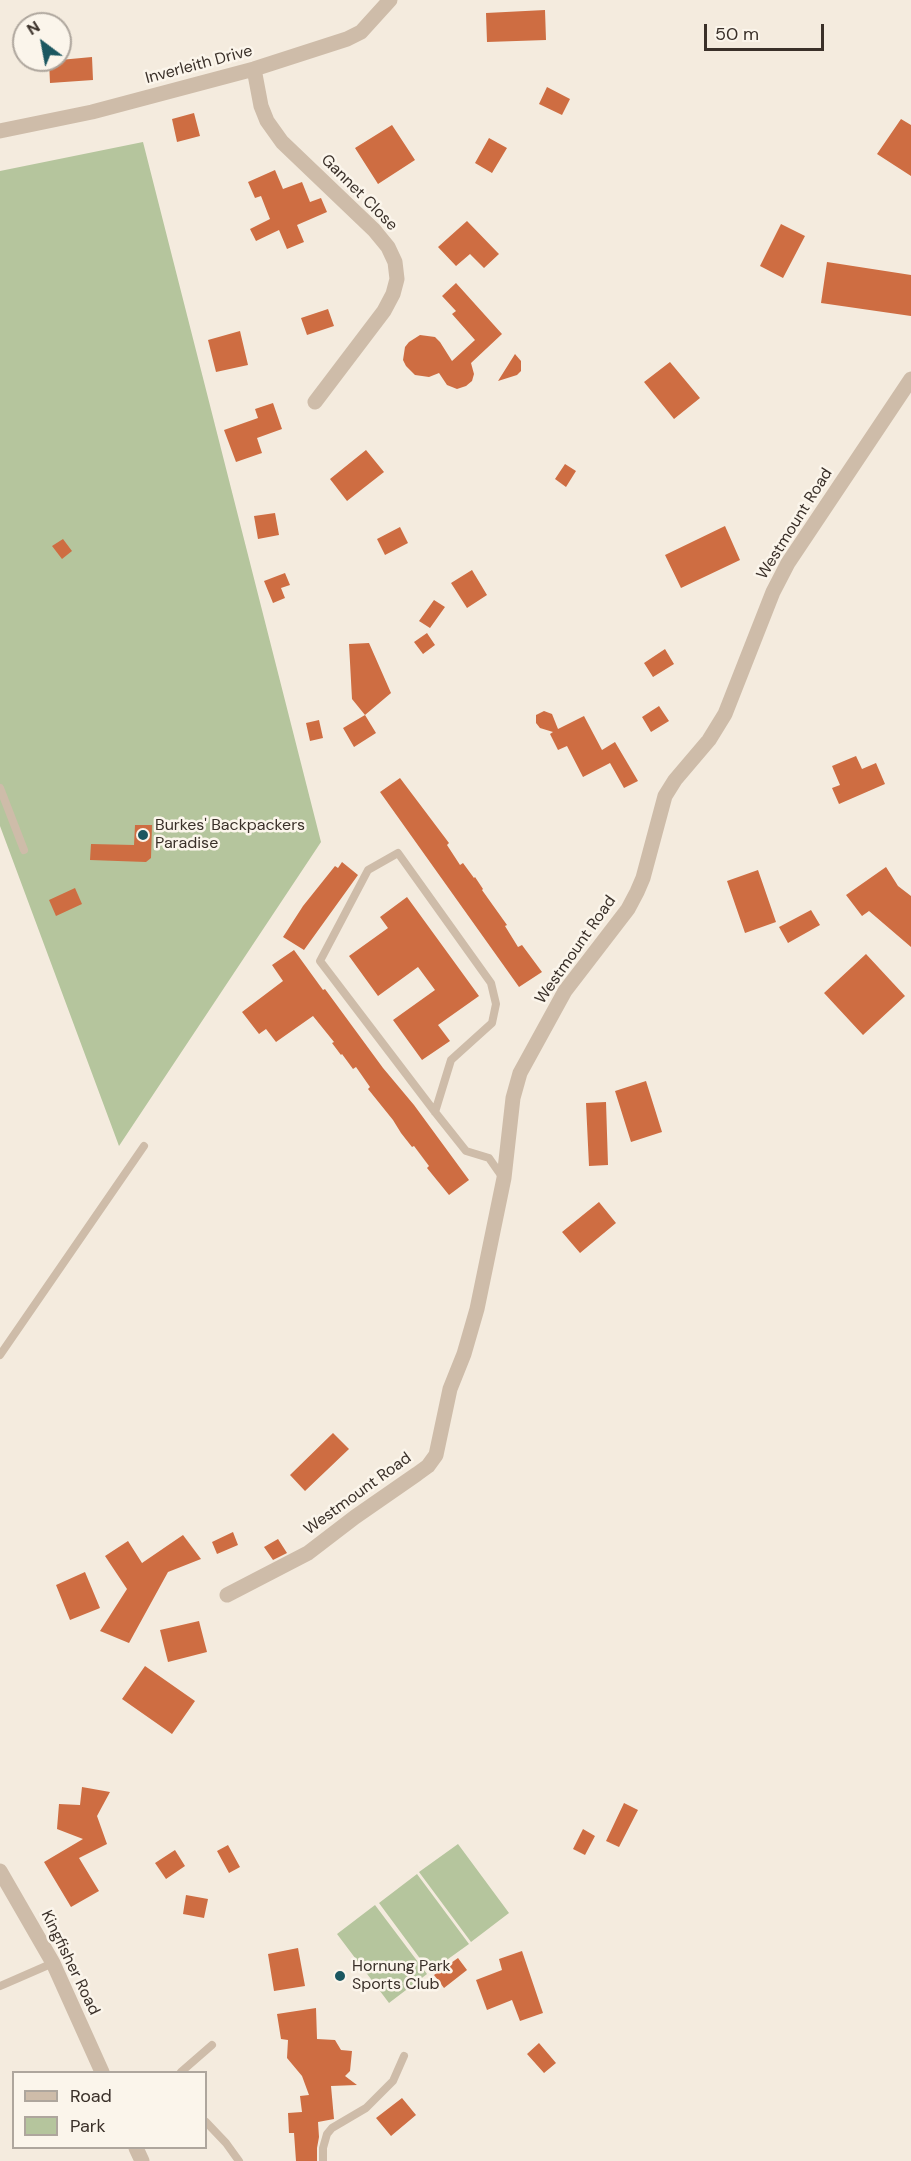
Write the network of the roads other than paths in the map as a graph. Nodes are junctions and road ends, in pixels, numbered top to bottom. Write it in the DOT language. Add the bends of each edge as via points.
graph roads {
  1 [pos="390,0"];
  2 [pos="254,69"];
  3 [pos="0,131"];
  4 [pos="911,380"];
  5 [pos="315,402"];
  6 [pos="0,788"];
  7 [pos="24,850"];
  8 [pos="435,1112"];
  9 [pos="144,1146"];
  10 [pos="504,1178"];
  11 [pos="0,1355"];
  12 [pos="227,1595"];
  13 [pos="0,1871"];
  14 [pos="53,1963"];
  15 [pos="0,1986"];
  16 [pos="212,2045"];
  17 [pos="404,2056"];
  18 [pos="101,2071"];
  19 [pos="183,2071"];
  20 [pos="207,2123"];
  21 [pos="239,2161"];
  22 [pos="324,2161"];
  1 -- 2 [label="street, Inverleith Drive" via="361,32"];
  2 -- 3 [label="street, Inverleith Drive" via="92,112"];
  2 -- 5 [label="street, Gannet Close" via="261,106 282,142 374,230 395,262 397,279 384,311"];
  4 -- 10 [label="street, Westmount Road" via="788,563 725,714 665,796 637,892 565,991 531,1050 513,1098"];
  6 -- 7 [label="lane"];
  8 -- 8 [label="lane" via="320,961 368,870 398,853 491,983 496,1004 492,1023 451,1060"];
  8 -- 10 [label="lane" via="465,1151 489,1158"];
  9 -- 11 [label="lane"];
  10 -- 12 [label="street, Westmount Road" via="477,1309 450,1389 436,1455 428,1466 308,1552"];
  13 -- 14 [label="street, Kingfisher Road"];
  14 -- 15 [label="lane"];
  14 -- 18 [label="street, Kingfisher Road"];
  16 -- 19 [label="lane"];
  17 -- 22 [label="lane" via="387,2088 366,2108 327,2134"];
  20 -- 21 [label="lane"];
}
